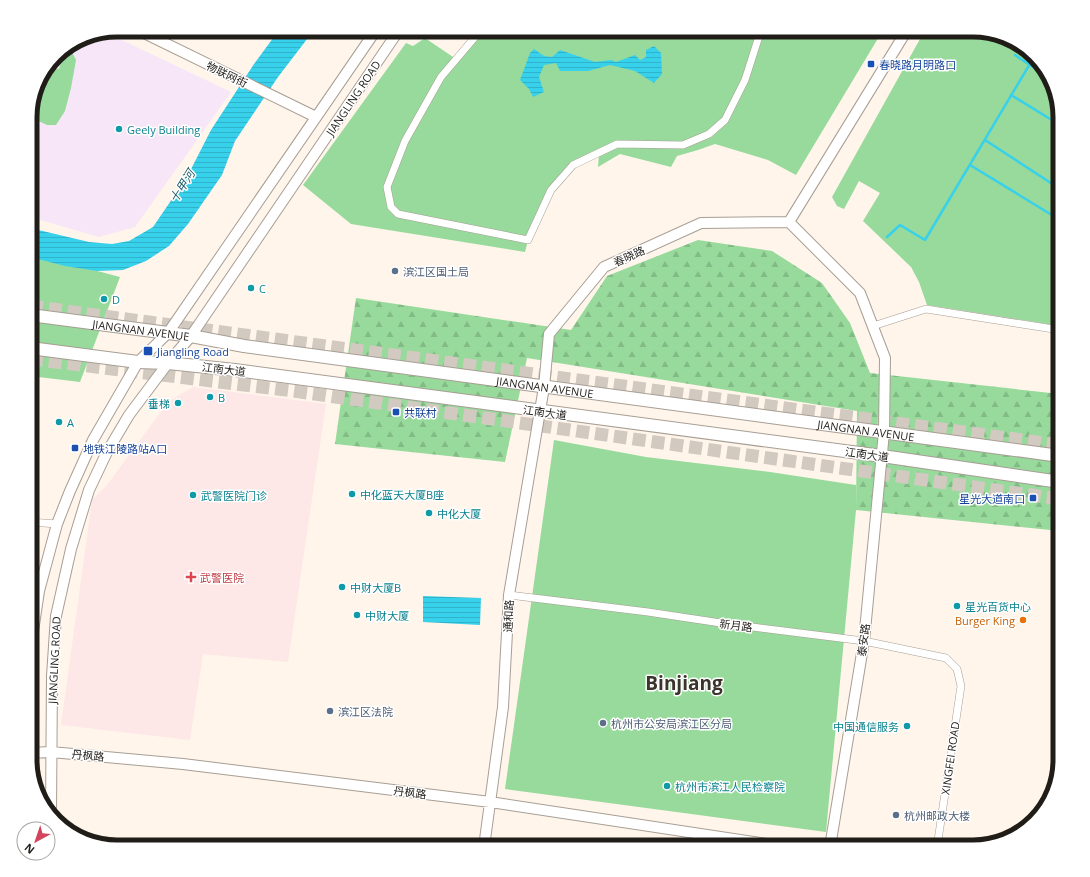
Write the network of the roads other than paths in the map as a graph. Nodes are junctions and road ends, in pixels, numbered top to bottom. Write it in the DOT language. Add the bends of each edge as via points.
graph roads {
  1 [pos="152,37"];
  2 [pos="371,37"];
  3 [pos="394,37"];
  4 [pos="475,37"];
  5 [pos="759,37"];
  6 [pos="902,37"];
  7 [pos="316,117"];
  8 [pos="790,222"];
  9 [pos="37,316"];
  10 [pos="873,326"];
  11 [pos="1053,329"];
  12 [pos="168,333"];
  13 [pos="191,336"];
  14 [pos="37,349"];
  15 [pos="138,362"];
  16 [pos="168,363"];
  17 [pos="544,387"];
  18 [pos="539,411"];
  19 [pos="884,432"];
  20 [pos="1053,455"];
  21 [pos="882,456"];
  22 [pos="1053,481"];
  23 [pos="37,523"];
  24 [pos="57,524"];
  25 [pos="509,595"];
  26 [pos="37,604"];
  27 [pos="864,641"];
  28 [pos="957,669"];
  29 [pos="51,752"];
  30 [pos="37,753"];
  31 [pos="490,802"];
  32 [pos="51,804"];
  33 [pos="485,840"];
  34 [pos="741,840"];
  35 [pos="831,840"];
  36 [pos="938,840"];
  1 -- 7 [label="street, 物联网街"];
  2 -- 7 [label="street, JIANGLING ROAD"];
  3 -- 13 [label="street, JIANGLING ROAD"];
  4 -- 5 [label="street" via="441,77 405,141 387,187 391,207 398,214 528,240 552,190 573,165 617,144 683,145 709,134 725,120 745,80"];
  6 -- 8 [label="street"];
  7 -- 12 [label="street, JIANGLING ROAD"];
  8 -- 10 [label="street" via="860,293"];
  8 -- 17 [label="street, 春晓路" via="701,223 604,267 549,334"];
  9 -- 12 [label="main road, JIANGNAN AVENUE"];
  10 -- 11 [label="street" via="926,309"];
  10 -- 19 [label="street" via="885,358"];
  12 -- 13 [label="main road, JIANGNAN AVENUE"];
  12 -- 15 [label="street, JIANGLING ROAD"];
  13 -- 16 [label="street, JIANGLING ROAD"];
  13 -- 17 [label="main road, JIANGNAN AVENUE" via="244,346"];
  14 -- 15 [label="main road, 江南大道"];
  15 -- 16 [label="main road, 江南大道"];
  15 -- 24 [label="street, JIANGLING ROAD" via="93,440"];
  16 -- 18 [label="main road, 江南大道"];
  16 -- 29 [label="street, JIANGLING ROAD" via="129,415 107,452 89,490 71,549 56,616"];
  17 -- 18 [label="street, 通和路"];
  17 -- 19 [label="main road, JIANGNAN AVENUE"];
  18 -- 21 [label="main road, 江南大道"];
  18 -- 25 [label="street, 通和路"];
  19 -- 20 [label="main road, JIANGNAN AVENUE"];
  19 -- 21 [label="street, 泰安路"];
  21 -- 22 [label="main road, 江南大道"];
  21 -- 27 [label="street, 泰安路"];
  23 -- 24 [label="street"];
  24 -- 26 [label="street, JIANGLING ROAD"];
  25 -- 27 [label="street, 新月路"];
  25 -- 31 [label="street, 通和路" via="503,707"];
  27 -- 28 [label="street, 新月路" via="946,658"];
  27 -- 35 [label="street, 泰安路"];
  28 -- 36 [label="street, XINGFEI ROAD" via="961,686"];
  29 -- 30 [label="street, 丹枫路"];
  29 -- 31 [label="street, 丹枫路" via="183,764"];
  29 -- 32 [label="street, JIANGLING ROAD"];
  31 -- 33 [label="street, 通和路"];
  31 -- 34 [label="street, 丹枫路"];
}
